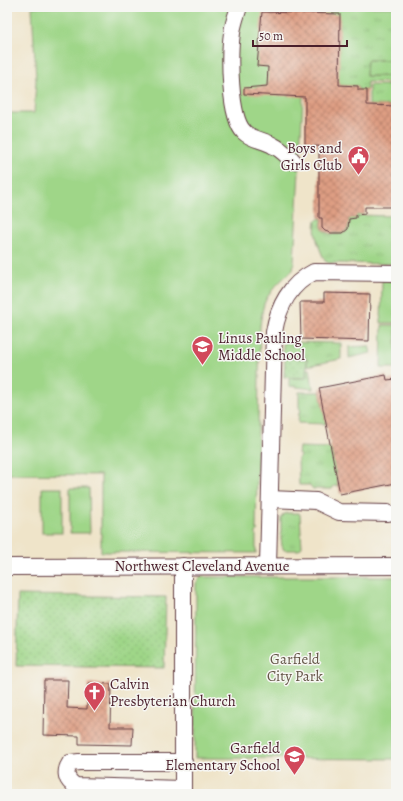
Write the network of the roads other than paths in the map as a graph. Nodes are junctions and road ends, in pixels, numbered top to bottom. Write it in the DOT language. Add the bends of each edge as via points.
graph roads {
  1 [pos="240,7"];
  2 [pos="293,161"];
  3 [pos="396,274"];
  4 [pos="270,499"];
  5 [pos="388,513"];
  6 [pos="183,566"];
  7 [pos="268,566"];
  8 [pos="396,566"];
  9 [pos="7,567"];
  10 [pos="184,762"];
  11 [pos="183,791"];
  1 -- 2 [label="street" via="232,36 232,104 236,118 243,131 251,137 275,146"];
  3 -- 4 [label="street" via="314,272 306,276 284,299 274,332"];
  4 -- 5 [label="street" via="316,501 339,512"];
  4 -- 7 [label="street"];
  6 -- 7 [label="street, Northwest Cleveland Avenue"];
  6 -- 9 [label="street, Northwest Cleveland Avenue"];
  6 -- 10 [label="street"];
  7 -- 8 [label="street, Northwest Cleveland Avenue"];
  10 -- 11 [label="street"];
  10 -- 11 [label="street" via="79,762 70,763 67,768 68,780 76,786"];
}
